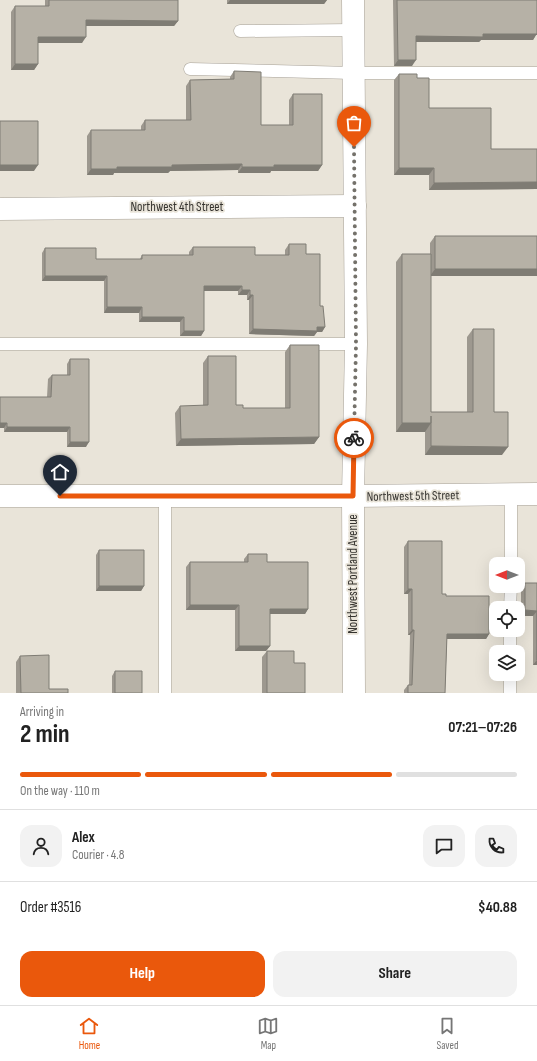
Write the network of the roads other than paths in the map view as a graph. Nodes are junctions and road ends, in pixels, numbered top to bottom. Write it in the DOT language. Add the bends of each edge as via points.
graph roads {
  1 [pos="353,0"];
  2 [pos="353,30"];
  3 [pos="240,31"];
  4 [pos="190,70"];
  5 [pos="353,73"];
  6 [pos="537,73"];
  7 [pos="355,206"];
  8 [pos="0,209"];
  9 [pos="0,344"];
  10 [pos="356,344"];
  11 [pos="511,494"];
  12 [pos="537,494"];
  13 [pos="166,495"];
  14 [pos="0,496"];
  15 [pos="353,496"];
  16 [pos="511,557"];
  17 [pos="510,681"];
  18 [pos="165,693"];
  19 [pos="354,693"];
  20 [pos="510,693"];
  1 -- 2 [label="street, Northwest Portland Avenue"];
  2 -- 3 [label="lane"];
  2 -- 5 [label="street, Northwest Portland Avenue"];
  4 -- 5 [label="lane"];
  5 -- 6 [label="lane"];
  5 -- 7 [label="street, Northwest Portland Avenue"];
  7 -- 8 [label="street, Northwest 4th Street"];
  7 -- 10 [label="street, Northwest Portland Avenue"];
  9 -- 10 [label="lane"];
  10 -- 15 [label="street, Northwest Portland Avenue"];
  11 -- 12 [label="street, Northwest 5th Street"];
  11 -- 15 [label="street, Northwest 5th Street"];
  11 -- 16 [label="lane"];
  13 -- 14 [label="street, Northwest 5th Street"];
  13 -- 15 [label="street, Northwest 5th Street"];
  13 -- 18 [label="lane"];
  15 -- 19 [label="street, Northwest Portland Avenue"];
  17 -- 20 [label="lane"];
}
